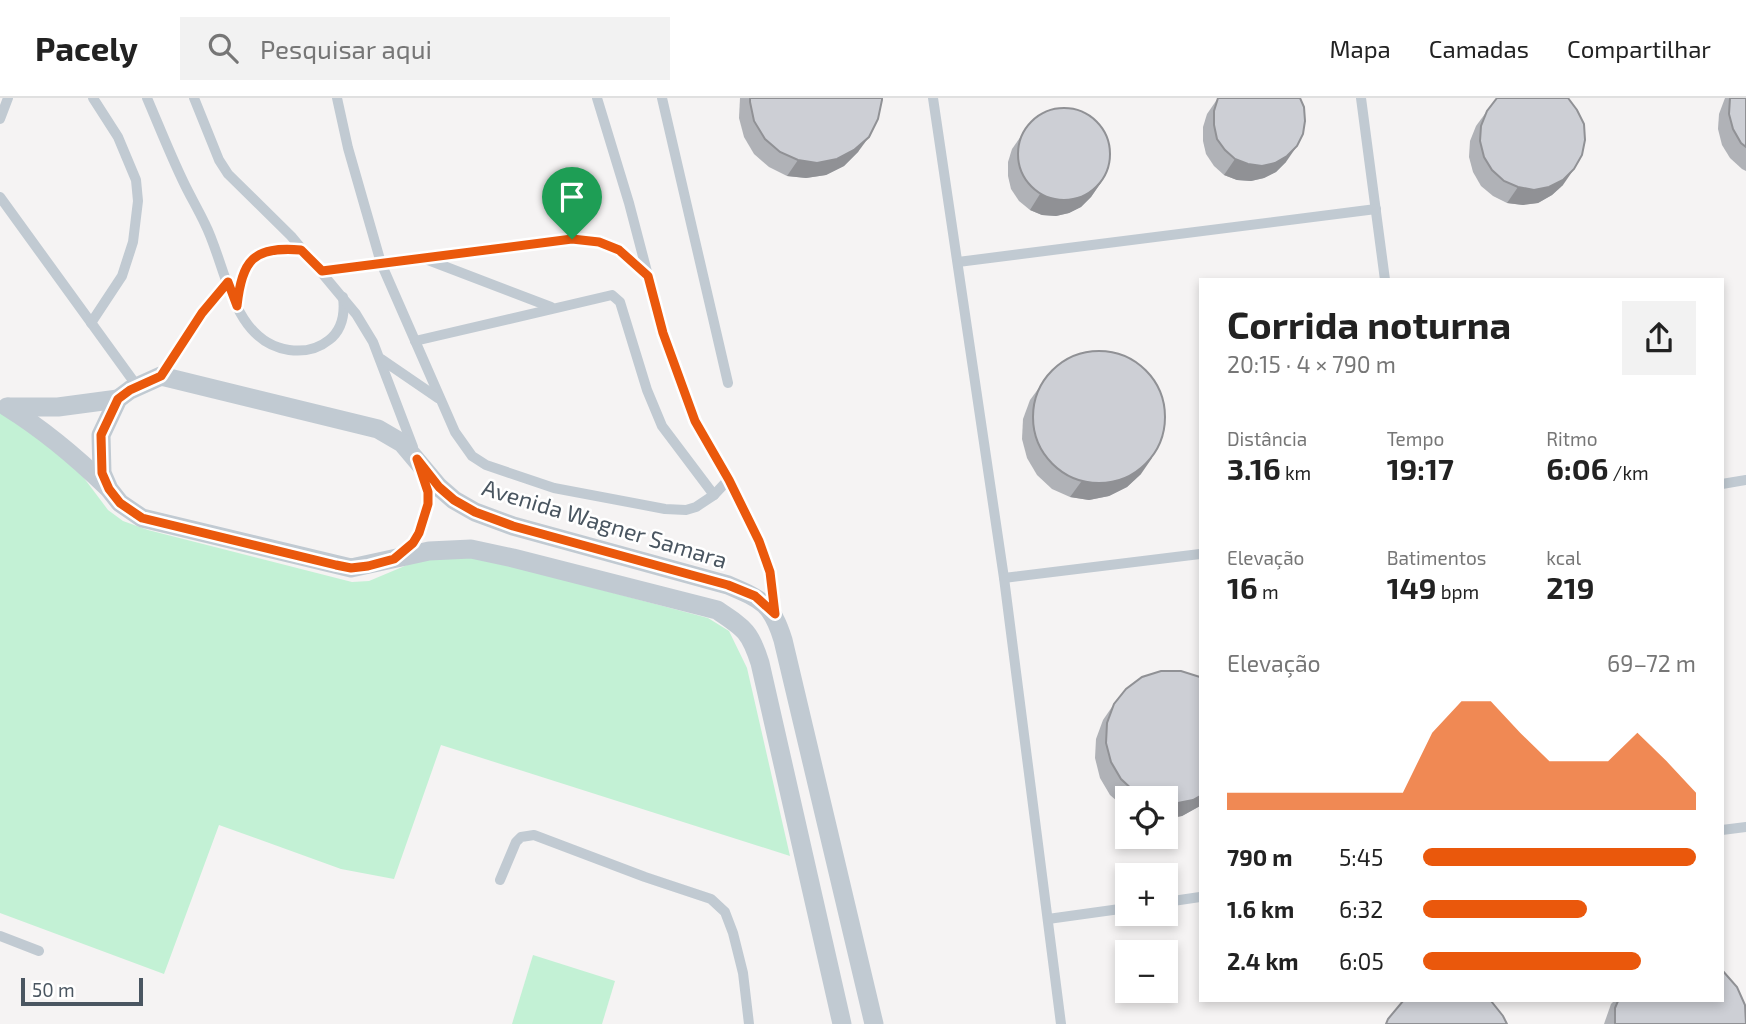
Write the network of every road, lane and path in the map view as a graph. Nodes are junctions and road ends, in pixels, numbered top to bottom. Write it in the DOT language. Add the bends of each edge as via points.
graph roads {
  1 [pos="8,98"];
  2 [pos="93,98"];
  3 [pos="148,98"];
  4 [pos="194,98"];
  5 [pos="337,98"];
  6 [pos="597,98"];
  7 [pos="662,98"];
  8 [pos="933,98"];
  9 [pos="1361,98"];
  10 [pos="0,119"];
  11 [pos="2,203"];
  12 [pos="1376,209"];
  13 [pos="301,250"];
  14 [pos="426,259"];
  15 [pos="958,262"];
  16 [pos="382,263"];
  17 [pos="322,271"];
  18 [pos="648,276"];
  19 [pos="1385,278"];
  20 [pos="228,282"];
  21 [pos="343,296"];
  22 [pos="237,306"];
  23 [pos="551,307"];
  24 [pos="91,323"];
  25 [pos="415,341"];
  26 [pos="380,359"];
  27 [pos="161,376"];
  28 [pos="728,383"];
  29 [pos="137,386"];
  30 [pos="118,399"];
  31 [pos="440,400"];
  32 [pos="4,406"];
  33 [pos="417,459"];
  34 [pos="729,480"];
  35 [pos="1746,481"];
  36 [pos="1724,484"];
  37 [pos="109,489"];
  38 [pos="714,495"];
  39 [pos="1199,554"];
  40 [pos="394,559"];
  41 [pos="1004,579"];
  42 [pos="775,614"];
  43 [pos="1746,827"];
  44 [pos="1724,830"];
  45 [pos="500,880"];
  46 [pos="1199,897"];
  47 [pos="1178,900"];
  48 [pos="1115,910"];
  49 [pos="1048,919"];
  50 [pos="0,936"];
  51 [pos="39,951"];
  52 [pos="749,1024"];
  53 [pos="842,1024"];
  54 [pos="874,1024"];
  55 [pos="1061,1024"];
  1 -- 10 [label="lane"];
  2 -- 24 [label="lane" via="118,136 136,180 138,201 133,242 122,276"];
  3 -- 20 [label="lane"];
  4 -- 13 [label="lane" via="228,174"];
  5 -- 16 [label="lane"];
  6 -- 18 [label="lane"];
  7 -- 28 [label="lane"];
  8 -- 15 [label="lane"];
  9 -- 12 [label="lane"];
  11 -- 24 [label="lane"];
  12 -- 15 [label="lane"];
  12 -- 19 [label="lane"];
  13 -- 17 [label="lane"];
  13 -- 22 [label="lane" via="271,249 258,255 240,279"];
  14 -- 16 [label="lane"];
  14 -- 18 [label="lane" via="572,239 619,250"];
  14 -- 23 [label="lane"];
  15 -- 41 [label="lane"];
  16 -- 17 [label="lane"];
  16 -- 25 [label="lane"];
  17 -- 21 [label="lane"];
  18 -- 34 [label="lane" via="695,421"];
  20 -- 22 [label="lane"];
  20 -- 27 [label="lane"];
  21 -- 22 [label="lane" via="338,330 316,348 299,351 280,349 262,338"];
  21 -- 26 [label="lane"];
  23 -- 25 [label="lane"];
  23 -- 38 [label="lane" via="608,294 617,298 662,426"];
  24 -- 29 [label="lane"];
  25 -- 31 [label="lane"];
  26 -- 31 [label="lane"];
  26 -- 33 [label="lane"];
  27 -- 29 [label="street"];
  27 -- 33 [label="street, Avenida Wagner Samara" via="378,429 402,443"];
  29 -- 30 [label="street"];
  30 -- 32 [label="street" via="45,407"];
  30 -- 37 [label="street" via="101,435 102,473"];
  31 -- 38 [label="lane" via="455,432 472,456 486,465 554,488 665,509 686,510"];
  32 -- 37 [label="street" via="39,426"];
  33 -- 40 [label="lane" via="428,492 425,519 413,543"];
  33 -- 42 [label="street, Avenida Wagner Samara" via="439,487 475,512 728,585 755,596"];
  34 -- 38 [label="lane"];
  34 -- 42 [label="lane" via="770,572"];
  35 -- 36 [label="lane"];
  37 -- 40 [label="street" via="142,518 351,568"];
  39 -- 41 [label="lane"];
  40 -- 53 [label="street" via="471,549 717,610 739,625 752,639 760,663"];
  41 -- 49 [label="lane"];
  42 -- 54 [label="street"];
  43 -- 44 [label="lane"];
  45 -- 52 [label="lane" via="516,842 534,835 711,899 725,912 733,933"];
  46 -- 47 [label="lane"];
  48 -- 49 [label="lane"];
  49 -- 55 [label="lane"];
  50 -- 51 [label="lane"];
}
